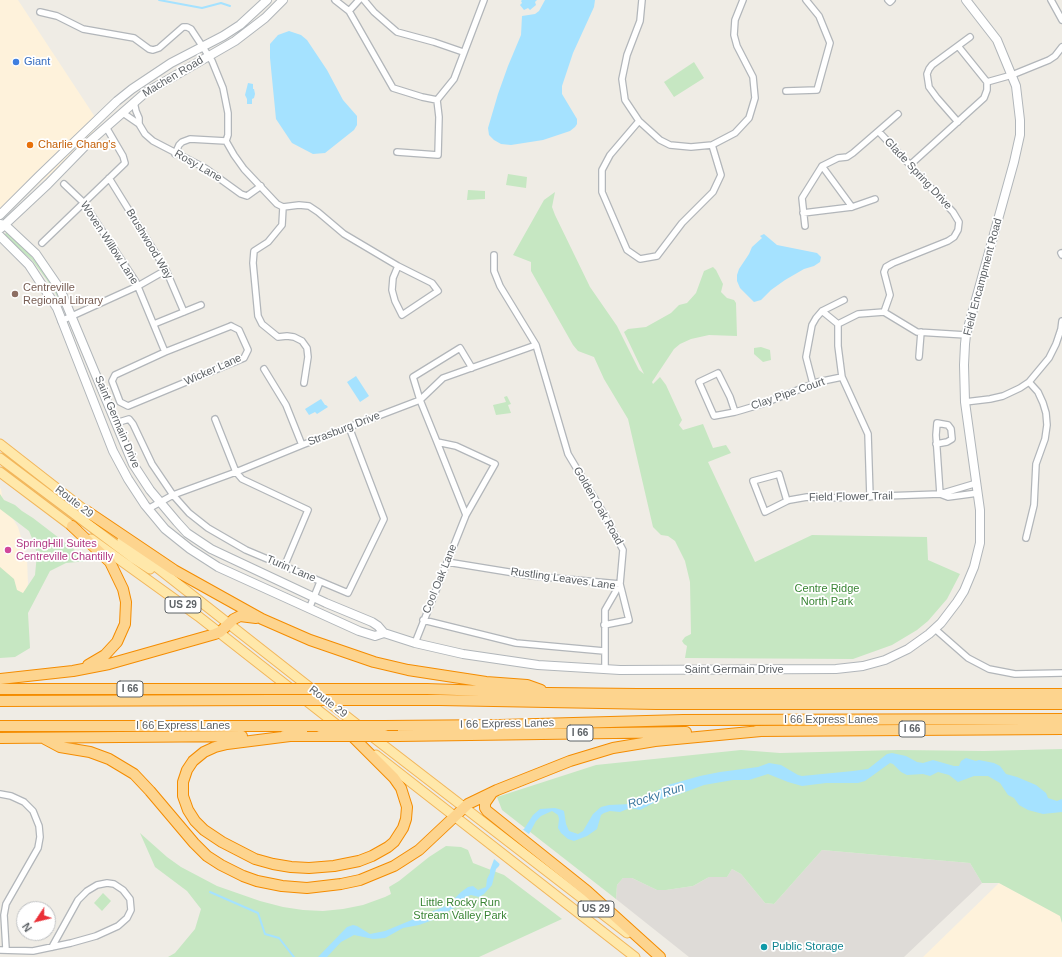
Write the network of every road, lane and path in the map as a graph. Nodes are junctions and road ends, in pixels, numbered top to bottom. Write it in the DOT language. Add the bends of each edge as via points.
graph roads {
  1 [pos="267,0"];
  2 [pos="283,0"];
  3 [pos="335,0"];
  4 [pos="359,0"];
  5 [pos="364,0"];
  6 [pos="484,0"];
  7 [pos="642,0"];
  8 [pos="743,0"];
  9 [pos="806,0"];
  10 [pos="888,0"];
  11 [pos="892,0"];
  12 [pos="966,0"];
  13 [pos="1052,0"];
  14 [pos="349,11"];
  15 [pos="40,12"];
  16 [pos="1061,17"];
  17 [pos="970,37"];
  18 [pos="204,46"];
  19 [pos="958,46"];
  20 [pos="1062,47"];
  21 [pos="463,52"];
  22 [pos="209,56"];
  23 [pos="1012,75"];
  24 [pos="986,82"];
  25 [pos="786,91"];
  26 [pos="437,100"];
  27 [pos="134,102"];
  28 [pos="123,113"];
  29 [pos="898,114"];
  30 [pos="639,121"];
  31 [pos="958,122"];
  32 [pos="139,124"];
  33 [pos="106,127"];
  34 [pos="879,132"];
  35 [pos="226,141"];
  36 [pos="712,145"];
  37 [pos="397,152"];
  38 [pos="175,154"];
  39 [pos="910,165"];
  40 [pos="822,166"];
  41 [pos="108,178"];
  42 [pos="64,184"];
  43 [pos="261,186"];
  44 [pos="875,199"];
  45 [pos="83,202"];
  46 [pos="283,207"];
  47 [pos="852,207"];
  48 [pos="803,213"];
  49 [pos="0,215"];
  50 [pos="2,226"];
  51 [pos="805,226"];
  52 [pos="0,236"];
  53 [pos="42,243"];
  54 [pos="494,255"];
  55 [pos="398,266"];
  56 [pos="166,270"];
  57 [pos="138,286"];
  58 [pos="844,300"];
  59 [pos="201,305"];
  60 [pos="822,311"];
  61 [pos="184,312"];
  62 [pos="884,312"];
  63 [pos="72,316"];
  64 [pos="61,320"];
  65 [pos="1062,321"];
  66 [pos="154,324"];
  67 [pos="838,324"];
  68 [pos="921,332"];
  69 [pos="966,335"];
  70 [pos="536,345"];
  71 [pos="166,352"];
  72 [pos="919,358"];
  73 [pos="472,368"];
  74 [pos="264,369"];
  75 [pos="842,377"];
  76 [pos="304,382"];
  77 [pos="1029,382"];
  78 [pos="813,384"];
  79 [pos="420,400"];
  80 [pos="965,402"];
  81 [pos="735,412"];
  82 [pos="215,419"];
  83 [pos="116,423"];
  84 [pos="349,427"];
  85 [pos="437,442"];
  86 [pos="0,444"];
  87 [pos="302,444"];
  88 [pos="936,444"];
  89 [pos="0,458"];
  90 [pos="0,472"];
  91 [pos="236,472"];
  92 [pos="976,483"];
  93 [pos="978,493"];
  94 [pos="940,494"];
  95 [pos="173,495"];
  96 [pos="870,497"];
  97 [pos="159,502"];
  98 [pos="787,502"];
  99 [pos="148,509"];
  100 [pos="85,510"];
  101 [pos="466,515"];
  102 [pos="72,526"];
  103 [pos="1026,538"];
  104 [pos="447,562"];
  105 [pos="284,567"];
  106 [pos="320,582"];
  107 [pos="620,584"];
  108 [pos="182,588"];
  109 [pos="314,598"];
  110 [pos="309,609"];
  111 [pos="262,619"];
  112 [pos="424,620"];
  113 [pos="228,624"];
  114 [pos="604,625"];
  115 [pos="935,628"];
  116 [pos="220,632"];
  117 [pos="384,633"];
  118 [pos="415,643"];
  119 [pos="604,650"];
  120 [pos="605,669"];
  121 [pos="73,671"];
  122 [pos="1062,673"];
  123 [pos="0,680"];
  124 [pos="0,688"];
  125 [pos="550,693"];
  126 [pos="1062,694"];
  127 [pos="0,701"];
  128 [pos="1062,704"];
  129 [pos="1062,719"];
  130 [pos="0,726"];
  131 [pos="1062,729"];
  132 [pos="762,731"];
  133 [pos="290,736"];
  134 [pos="353,737"];
  135 [pos="0,738"];
  136 [pos="45,739"];
  137 [pos="493,792"];
  138 [pos="0,794"];
  139 [pos="465,807"];
  140 [pos="454,816"];
  141 [pos="503,830"];
  142 [pos="52,947"];
  143 [pos="3,949"];
  144 [pos="635,957"];
  145 [pos="659,957"];
  1 -- 18 [label="street, Machen Road" via="240,26"];
  2 -- 22 [label="street, Machen Road" via="247,33"];
  3 -- 14 [label="street"];
  4 -- 14 [label="street"];
  5 -- 21 [label="street" via="397,32"];
  6 -- 21 [label="street"];
  7 -- 30 [label="street" via="640,21 627,55 622,79 625,100"];
  8 -- 36 [label="street" via="735,20 734,35 736,46 753,77 755,98 749,118 735,133"];
  9 -- 25 [label="street" via="819,16 830,43 817,90"];
  10 -- 11 [label="street"];
  12 -- 23 [label="street, Field Encampment Road" via="997,40"];
  13 -- 16 [label="street"];
  14 -- 26 [label="street" via="393,88"];
  15 -- 18 [label="street" via="57,16 83,29 134,38 154,50 183,27 192,28"];
  17 -- 19 [label="street"];
  18 -- 22 [label="street"];
  18 -- 49 [label="street, Machen Road" via="171,63 132,89"];
  19 -- 24 [label="street"];
  19 -- 31 [label="street" via="932,65 927,74 929,87"];
  20 -- 23 [label="street" via="1048,60"];
  21 -- 26 [label="street" via="454,79"];
  22 -- 27 [label="street, Machen Road" via="163,81"];
  22 -- 35 [label="street" via="226,98"];
  23 -- 24 [label="street"];
  23 -- 69 [label="street, Field Encampment Road" via="1018,92 1020,135"];
  24 -- 31 [label="street" via="984,98"];
  26 -- 37 [label="street" via="438,155"];
  27 -- 28 [label="street, Machen Road"];
  27 -- 32 [label="street, Rosy Lane"];
  28 -- 32 [label="street, Rosy Lane"];
  28 -- 33 [label="street, Machen Road"];
  29 -- 34 [label="street, Glade Spring Drive"];
  30 -- 36 [label="street" via="660,140 670,145"];
  30 -- 36 [label="street" via="610,155 602,170 602,192 627,250 640,259 657,256 682,223 713,192 721,175"];
  31 -- 39 [label="street"];
  32 -- 38 [label="street, Rosy Lane" via="153,141"];
  33 -- 41 [label="street" via="123,156 124,163"];
  33 -- 50 [label="street, Machen Road"];
  34 -- 39 [label="street, Glade Spring Drive"];
  34 -- 40 [label="street, Glade Spring Drive" via="853,153"];
  35 -- 38 [label="street" via="190,139 182,142"];
  35 -- 43 [label="street" via="241,164"];
  38 -- 43 [label="street, Rosy Lane" via="205,168 241,194 247,196"];
  39 -- 62 [label="street, Glade Spring Drive" via="952,212 959,222 958,230 948,241 886,267 884,272 890,295"];
  40 -- 47 [label="street"];
  40 -- 48 [label="street" via="802,198"];
  41 -- 45 [label="street"];
  41 -- 56 [label="street, Brushwood Way"];
  42 -- 45 [label="street, Woven Willow Lane"];
  43 -- 46 [label="street"];
  44 -- 47 [label="street"];
  45 -- 53 [label="street"];
  45 -- 57 [label="street, Woven Willow Lane"];
  46 -- 55 [label="street" via="309,206 344,234"];
  46 -- 76 [label="street" via="282,225 268,242 254,251 258,316 262,324 278,338 294,337 302,341 307,348"];
  47 -- 48 [label="street"];
  48 -- 51 [label="street"];
  50 -- 63 [label="street, Saint Germain Drive" via="36,254 60,289"];
  52 -- 64 [label="street, Saint Germain Drive" via="29,265 57,308"];
  54 -- 70 [label="street, Golden Oak Road" via="494,271 500,286"];
  55 -- 55 [label="street" via="392,290 402,315 438,291 432,283"];
  56 -- 57 [label="street"];
  56 -- 61 [label="street, Brushwood Way"];
  57 -- 63 [label="street"];
  57 -- 66 [label="street, Woven Willow Lane"];
  58 -- 60 [label="street"];
  59 -- 61 [label="street"];
  60 -- 67 [label="street"];
  60 -- 78 [label="street" via="812,325 807,347 806,357"];
  61 -- 66 [label="street"];
  62 -- 67 [label="street" via="858,314"];
  62 -- 68 [label="street" via="907,327"];
  63 -- 64 [label="street"];
  63 -- 83 [label="street, Saint Germain Drive"];
  64 -- 99 [label="street, Saint Germain Drive" via="113,451"];
  65 -- 77 [label="street" via="1061,330 1049,358"];
  66 -- 71 [label="street, Woven Willow Lane"];
  67 -- 75 [label="street"];
  68 -- 69 [label="street"];
  68 -- 72 [label="street"];
  69 -- 80 [label="street, Field Encampment Road"];
  70 -- 73 [label="street, Strasburg Drive"];
  70 -- 107 [label="street, Golden Oak Road" via="568,454 622,550"];
  71 -- 71 [label="street, Wicker Lane" via="115,375 112,381 120,402 128,406 244,358 248,350 239,330 231,326"];
  73 -- 79 [label="street, Strasburg Drive" via="442,378"];
  73 -- 79 [label="street" via="460,348 413,377"];
  74 -- 87 [label="street" via="286,405"];
  75 -- 78 [label="street, Clay Pipe Court"];
  75 -- 96 [label="street" via="868,434"];
  77 -- 80 [label="street" via="1004,396"];
  77 -- 103 [label="street" via="1043,403 1047,425 1036,464 1034,505"];
  78 -- 81 [label="street, Clay Pipe Court"];
  79 -- 84 [label="street, Strasburg Drive"];
  79 -- 85 [label="street"];
  80 -- 92 [label="street, Field Encampment Road"];
  81 -- 81 [label="street, Clay Pipe Court" via="714,416 699,382 718,373"];
  82 -- 91 [label="street"];
  83 -- 95 [label="street, Turin Lane" via="129,419 133,424 152,464"];
  83 -- 97 [label="street, Saint Germain Drive" via="133,464"];
  84 -- 87 [label="street, Strasburg Drive"];
  84 -- 106 [label="street, Turin Lane" via="384,519 348,593"];
  85 -- 101 [label="street"];
  85 -- 101 [label="street, Cool Oak Lane" via="456,446 495,464"];
  86 -- 100 [label="main road, Route 29 / US 29"];
  87 -- 91 [label="street, Strasburg Drive"];
  88 -- 94 [label="street"];
  89 -- 108 [label="main road" via="133,558"];
  90 -- 102 [label="main road, Route 29 / US 29"];
  91 -- 95 [label="street, Strasburg Drive"];
  91 -- 105 [label="street" via="242,479 308,510"];
  92 -- 93 [label="street, Field Encampment Road"];
  92 -- 94 [label="street, Field Flower Trail"];
  93 -- 94 [label="street, Field Flower Trail" via="948,497"];
  93 -- 115 [label="street, Field Encampment Road" via="981,525 974,567 958,602"];
  94 -- 96 [label="street, Field Flower Trail"];
  95 -- 97 [label="street, Strasburg Drive"];
  95 -- 105 [label="street, Turin Lane" via="189,513 208,528 246,550"];
  96 -- 98 [label="street, Field Flower Trail" via="807,497"];
  97 -- 99 [label="street, Strasburg Drive"];
  97 -- 109 [label="street, Saint Germain Drive" via="188,533 211,549"];
  98 -- 98 [label="street, Field Flower Trail" via="765,512 753,481 779,474"];
  99 -- 110 [label="street, Saint Germain Drive" via="165,529 218,567"];
  100 -- 108 [label="main road, Route 29 / US 29"];
  100 -- 111 [label="highway" via="174,570"];
  101 -- 104 [label="street, Cool Oak Lane"];
  102 -- 116 [label="main road, Route 29 / US 29"];
  102 -- 121 [label="highway" via="110,562 123,589 126,602 125,624 117,642 101,657"];
  104 -- 107 [label="street, Rustling Leaves Lane" via="533,576"];
  104 -- 112 [label="street, Cool Oak Lane"];
  105 -- 106 [label="street, Turin Lane"];
  106 -- 109 [label="street"];
  107 -- 114 [label="street, Golden Oak Road" via="605,610"];
  107 -- 114 [label="street, Rustling Leaves Lane" via="629,620"];
  108 -- 113 [label="main road, Route 29 / US 29"];
  109 -- 110 [label="street"];
  109 -- 117 [label="street, Saint Germain Drive" via="372,622"];
  110 -- 117 [label="street, Saint Germain Drive" via="359,631 375,636"];
  111 -- 113 [label="highway" via="240,616"];
  111 -- 125 [label="highway" via="310,640 374,662 408,670 527,685"];
  112 -- 118 [label="street, Cool Oak Lane"];
  112 -- 119 [label="street" via="516,643"];
  113 -- 116 [label="highway"];
  113 -- 139 [label="main road, Route 29 / US 29"];
  114 -- 119 [label="street, Golden Oak Road"];
  115 -- 120 [label="street, Saint Germain Drive" via="896,656 852,668"];
  115 -- 122 [label="street" via="968,658 989,669 1015,674"];
  116 -- 121 [label="highway"];
  116 -- 134 [label="main road, Route 29 / US 29"];
  117 -- 118 [label="street, Saint Germain Drive"];
  118 -- 120 [label="street, Saint Germain Drive" via="498,660"];
  119 -- 120 [label="street, Golden Oak Road"];
  121 -- 123 [label="highway"];
  124 -- 125 [label="highway, I 66, bridge" via="427,689"];
  125 -- 126 [label="highway, I 66"];
  127 -- 128 [label="highway, I 66 Express Lanes, bridge" via="439,700 656,704"];
  129 -- 130 [label="highway, I 66 Express Lanes, bridge" via="691,720 385,726"];
  131 -- 132 [label="highway, I 66"];
  132 -- 133 [label="highway, I 66, bridge"];
  132 -- 137 [label="highway" via="655,741 613,748 570,761"];
  133 -- 134 [label="highway" via="215,746 204,752 192,761 187,770 183,782 183,796 195,821 222,842 261,860 309,868 334,866 372,856 394,842 403,828 407,807 401,788"];
  133 -- 136 [label="highway, I 66"];
  134 -- 140 [label="main road, Route 29 / US 29"];
  135 -- 136 [label="highway, I 66"];
  136 -- 140 [label="highway" via="60,747 76,748 109,759 134,774 207,856 243,876 269,884 296,888 321,887 347,883 378,873 400,863 419,850"];
  137 -- 139 [label="highway"];
  137 -- 141 [label="highway" via="485,801 485,808"];
  138 -- 143 [label="street" via="24,802 33,811 40,837 38,848 6,904"];
  139 -- 140 [label="highway"];
  139 -- 141 [label="main road, Route 29 / US 29"];
  140 -- 144 [label="main road, Route 29 / US 29"];
  141 -- 145 [label="highway" via="587,891"];
  142 -- 142 [label="street" via="96,936 118,926 128,918 131,910 130,899 114,884 97,885 87,891 78,900"];
  142 -- 143 [label="street" via="33,951"];
}
